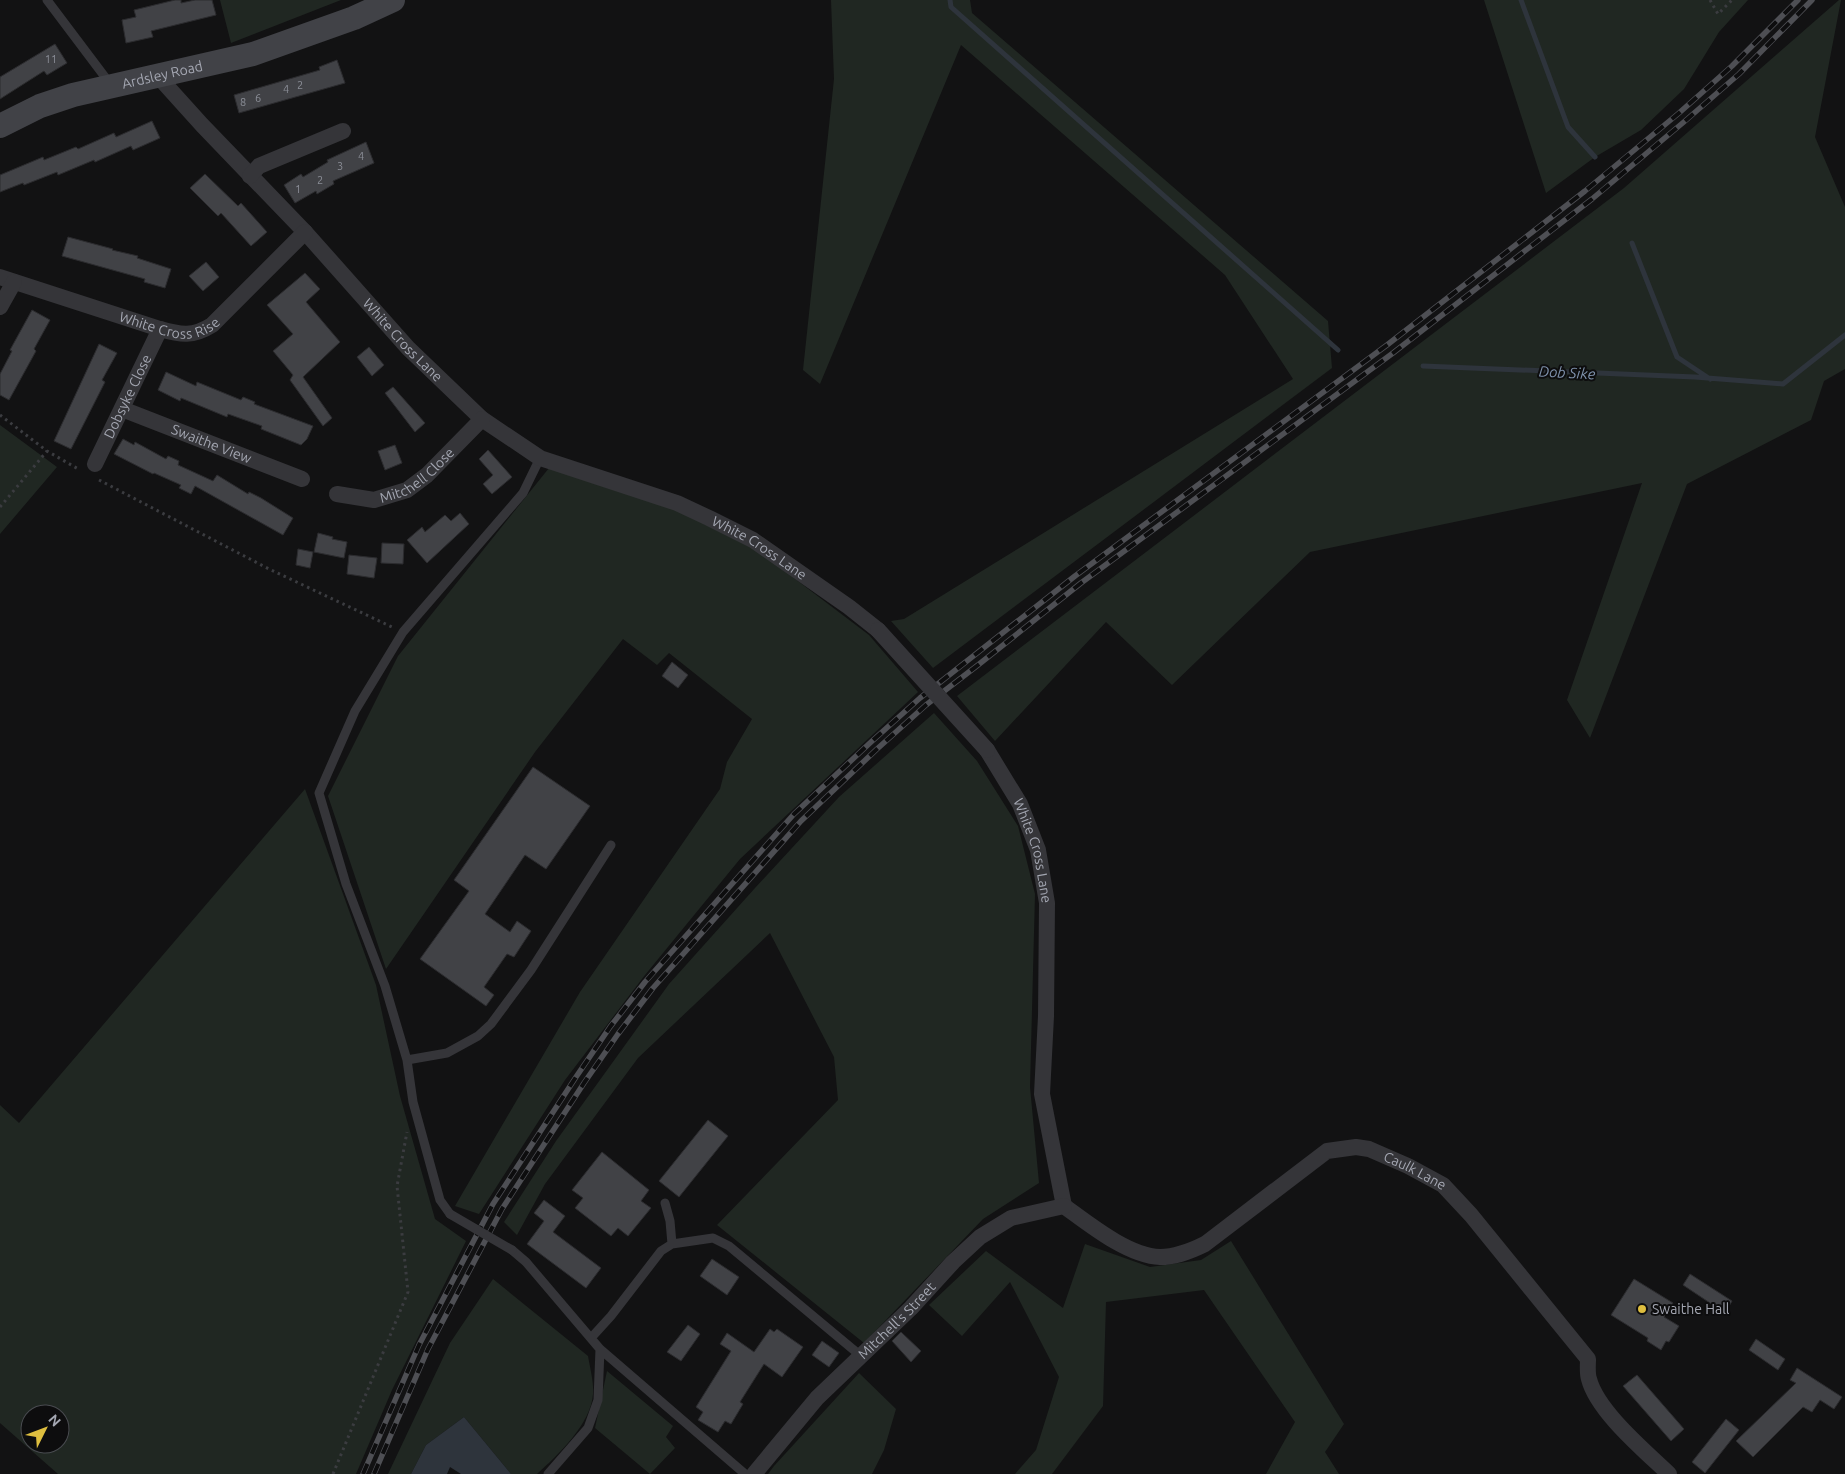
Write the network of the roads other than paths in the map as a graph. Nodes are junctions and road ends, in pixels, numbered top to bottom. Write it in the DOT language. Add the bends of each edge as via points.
graph roads {
  1 [pos="47,0"];
  2 [pos="393,0"];
  3 [pos="160,76"];
  4 [pos="111,86"];
  5 [pos="0,126"];
  6 [pos="343,131"];
  7 [pos="250,176"];
  8 [pos="305,232"];
  9 [pos="7,280"];
  10 [pos="0,307"];
  11 [pos="160,329"];
  12 [pos="122,409"];
  13 [pos="482,418"];
  14 [pos="540,458"];
  15 [pos="92,471"];
  16 [pos="302,479"];
  17 [pos="337,494"];
  18 [pos="611,845"];
  19 [pos="407,1060"];
  20 [pos="665,1203"];
  21 [pos="1064,1206"];
  22 [pos="672,1244"];
  23 [pos="592,1338"];
  24 [pos="600,1349"];
  25 [pos="861,1356"];
  26 [pos="548,1474"];
  27 [pos="745,1474"];
  28 [pos="754,1474"];
  29 [pos="1669,1474"];
  1 -- 4 [label="lane"];
  2 -- 3 [label="main road, Ardsley Road" via="354,18 253,54"];
  3 -- 4 [label="main road, Ardsley Road"];
  3 -- 7 [label="street, White Cross Lane"];
  4 -- 5 [label="main road, Ardsley Road" via="40,106"];
  6 -- 7 [label="street" via="259,166"];
  7 -- 8 [label="street, White Cross Lane"];
  8 -- 11 [label="street, White Cross Rise" via="212,325 194,334"];
  8 -- 13 [label="street, White Cross Lane" via="408,348"];
  9 -- 10 [label="street"];
  9 -- 11 [label="street, White Cross Rise"];
  11 -- 12 [label="street, Dobsyke Close"];
  12 -- 15 [label="street, Dobsyke Close"];
  12 -- 16 [label="street, Swaithe View"];
  13 -- 14 [label="street, White Cross Lane"];
  13 -- 17 [label="street, Mitchell Close" via="427,475 406,490 374,500"];
  14 -- 19 [label="lane" via="523,493 403,632 355,712 318,793"];
  14 -- 21 [label="street, White Cross Lane, bridge" via="677,503 753,540 878,630 987,750 1020,804 1038,850 1047,903 1042,1094"];
  18 -- 19 [label="lane" via="530,970 490,1024 478,1036 447,1053"];
  19 -- 23 [label="lane, bridge" via="413,1102 440,1200 450,1214 512,1250 526,1262"];
  20 -- 22 [label="lane"];
  21 -- 25 [label="street, Mitchell's Street" via="1011,1218 980,1237"];
  21 -- 29 [label="street, Caulk Lane" via="1112,1240 1152,1256 1167,1256 1205,1244 1327,1151 1356,1147 1369,1149 1408,1166 1443,1185 1471,1215 1588,1359 1588,1378 1606,1410"];
  22 -- 23 [label="lane" via="661,1251"];
  22 -- 25 [label="lane" via="714,1238 729,1246"];
  23 -- 24 [label="lane"];
  24 -- 26 [label="lane" via="598,1400 588,1428"];
  24 -- 27 [label="lane"];
  25 -- 28 [label="street, Mitchell's Street" via="817,1398"];
}
